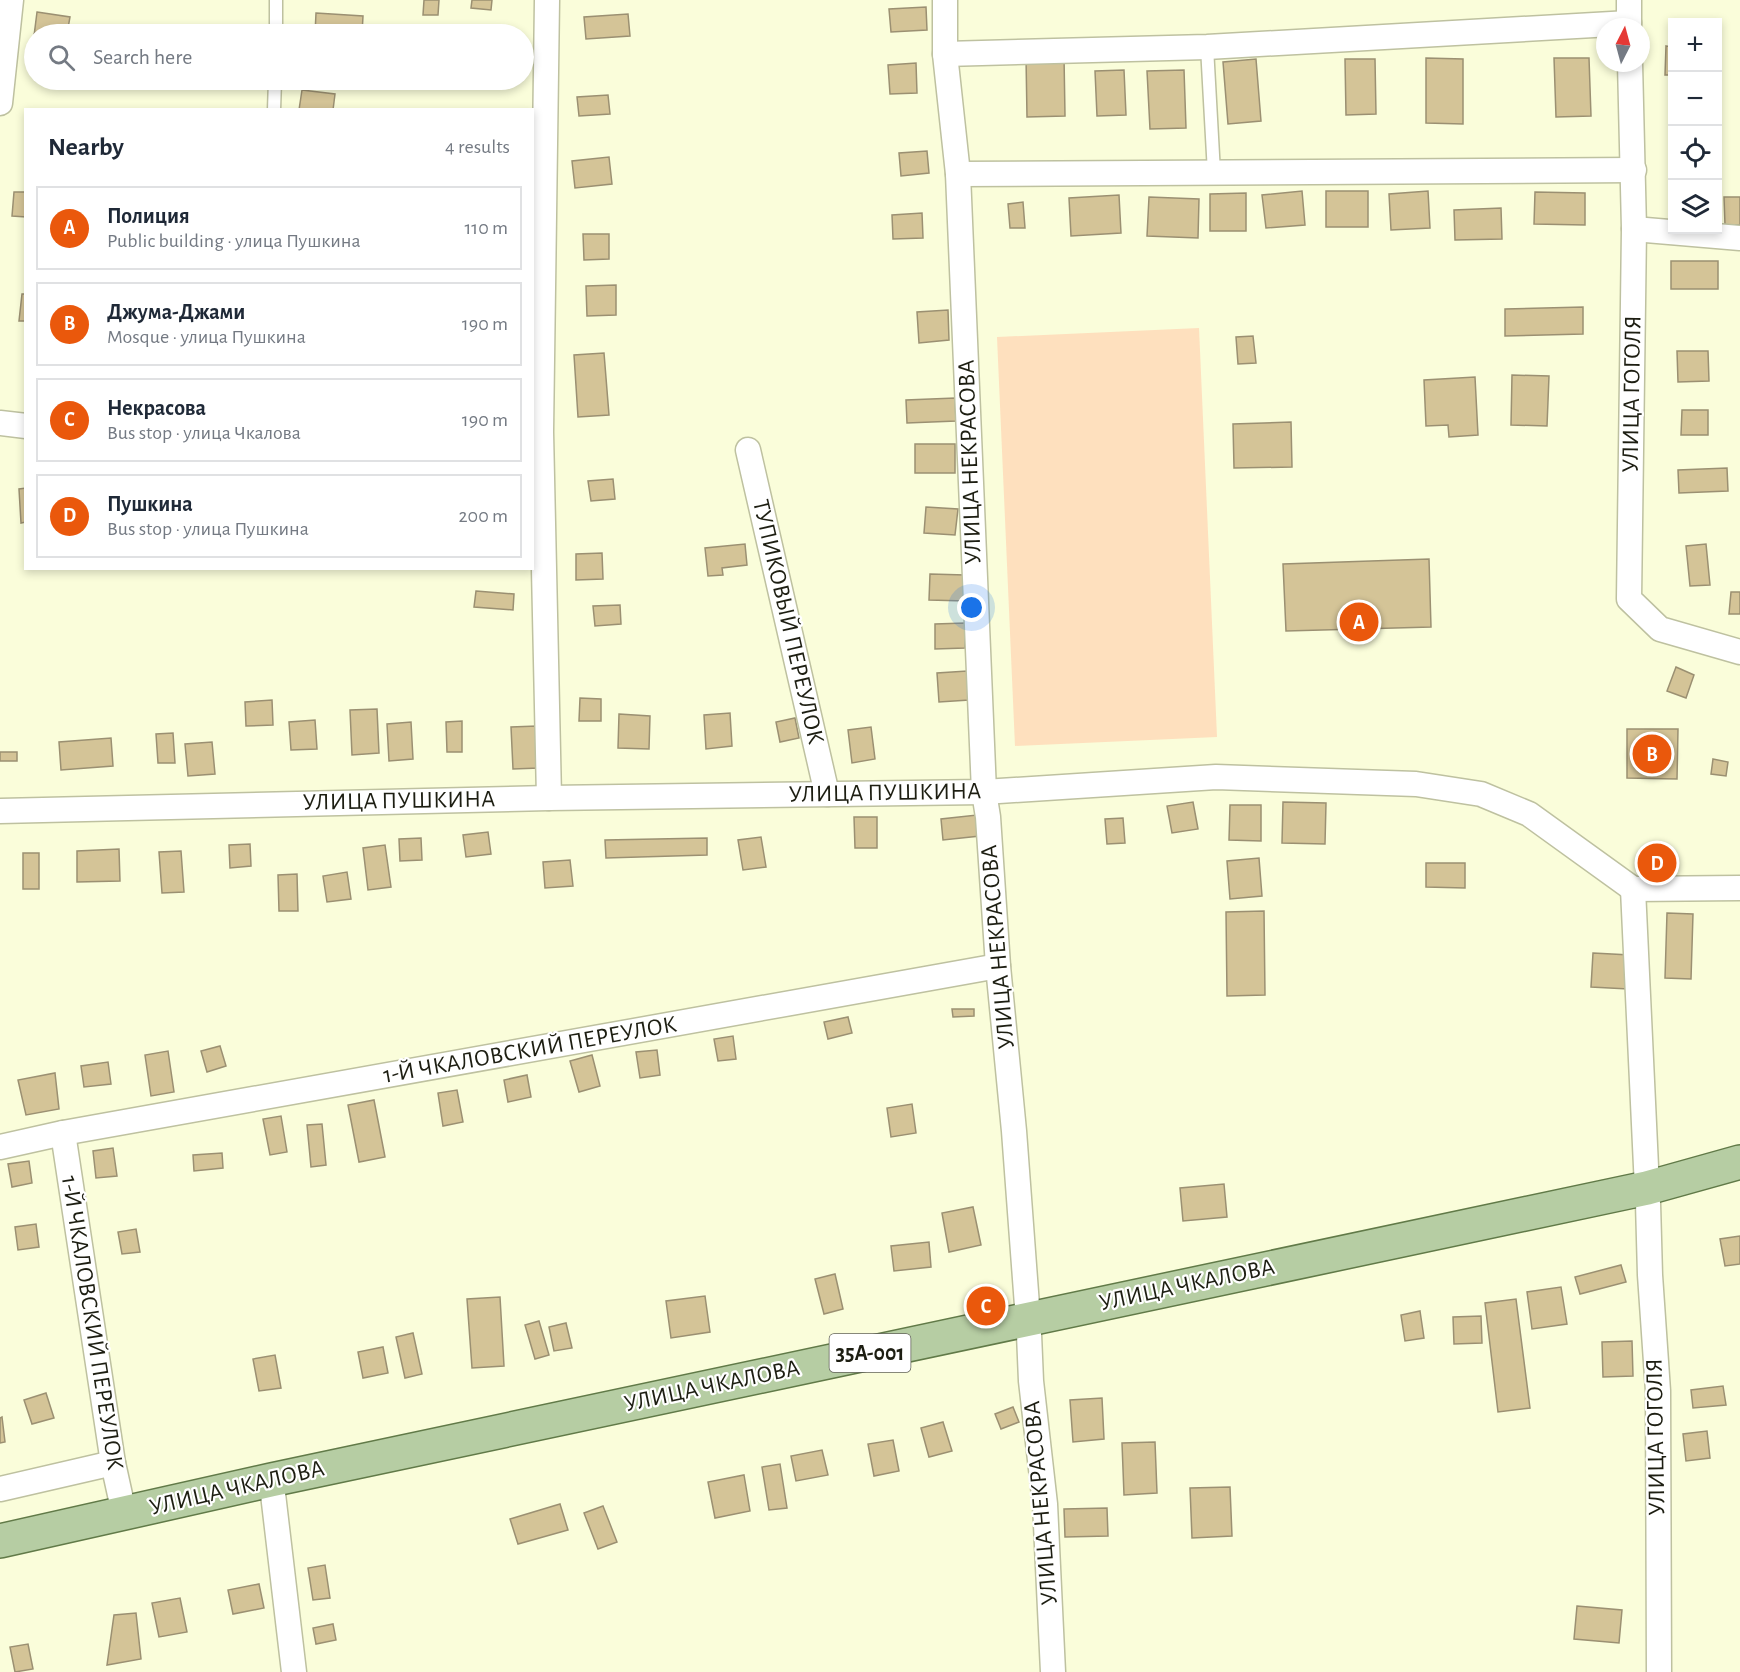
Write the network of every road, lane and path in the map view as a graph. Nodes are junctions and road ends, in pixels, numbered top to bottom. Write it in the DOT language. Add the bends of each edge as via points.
graph roads {
  1 [pos="11,0"];
  2 [pos="276,0"];
  3 [pos="547,0"];
  4 [pos="945,0"];
  5 [pos="1629,17"];
  6 [pos="276,24"];
  7 [pos="1207,46"];
  8 [pos="945,54"];
  9 [pos="1630,72"];
  10 [pos="274,90"];
  11 [pos="0,103"];
  12 [pos="274,108"];
  13 [pos="1634,170"];
  14 [pos="1214,173"];
  15 [pos="958,174"];
  16 [pos="1634,229"];
  17 [pos="1740,238"];
  18 [pos="0,423"];
  19 [pos="24,426"];
  20 [pos="537,432"];
  21 [pos="748,450"];
  22 [pos="1740,652"];
  23 [pos="984,792"];
  24 [pos="828,794"];
  25 [pos="549,798"];
  26 [pos="0,811"];
  27 [pos="1740,888"];
  28 [pos="1633,889"];
  29 [pos="998,966"];
  30 [pos="63,1133"];
  31 [pos="0,1147"];
  32 [pos="1740,1162"];
  33 [pos="1740,1177"];
  34 [pos="1648,1196"];
  35 [pos="1028,1327"];
  36 [pos="113,1464"];
  37 [pos="272,1487"];
  38 [pos="0,1489"];
  39 [pos="126,1520"];
  40 [pos="0,1541"];
  41 [pos="0,1556"];
  42 [pos="294,1672"];
  43 [pos="1053,1672"];
  44 [pos="1659,1672"];
  1 -- 11 [label="street"];
  2 -- 6 [label="lane"];
  3 -- 20 [label="street"];
  4 -- 8 [label="street, УЛИЦА НЕКРАСОВА"];
  5 -- 7 [label="street"];
  7 -- 8 [label="street"];
  7 -- 14 [label="lane"];
  8 -- 15 [label="street, УЛИЦА НЕКРАСОВА"];
  9 -- 13 [label="street, УЛИЦА ГОГОЛЯ"];
  10 -- 12 [label="lane"];
  13 -- 14 [label="street"];
  13 -- 16 [label="street, УЛИЦА ГОГОЛЯ"];
  14 -- 15 [label="street"];
  15 -- 23 [label="street, УЛИЦА НЕКРАСОВА"];
  16 -- 17 [label="street"];
  16 -- 22 [label="street, УЛИЦА ГОГОЛЯ" via="1629,599 1660,628"];
  18 -- 19 [label="street"];
  20 -- 25 [label="street"];
  21 -- 24 [label="street, ТУПИКОВЫЙ ПЕРЕУЛОК"];
  23 -- 24 [label="street, УЛИЦА ПУШКИНА"];
  23 -- 28 [label="street, УЛИЦА ПУШКИНА" via="1216,777 1416,784 1481,794 1529,814"];
  23 -- 29 [label="street, УЛИЦА НЕКРАСОВА"];
  24 -- 25 [label="street, УЛИЦА ПУШКИНА"];
  25 -- 26 [label="street, УЛИЦА ПУШКИНА"];
  27 -- 28 [label="street"];
  28 -- 34 [label="street, УЛИЦА ГОГОЛЯ"];
  29 -- 30 [label="street, 1-Й ЧКАЛОВСКИЙ ПЕРЕУЛОК"];
  29 -- 35 [label="street, УЛИЦА НЕКРАСОВА"];
  30 -- 31 [label="street, 1-Й ЧКАЛОВСКИЙ ПЕРЕУЛОК"];
  30 -- 36 [label="street, 1-Й ЧКАЛОВСКИЙ ПЕРЕУЛОК"];
  32 -- 34 [label="main road, УЛИЦА ЧКАЛОВА / 35А-001"];
  33 -- 34 [label="main road, УЛИЦА ЧКАЛОВА / 35А-001"];
  34 -- 35 [label="main road, УЛИЦА ЧКАЛОВА / 35А-001"];
  34 -- 44 [label="street, УЛИЦА ГОГОЛЯ" via="1658,1391"];
  35 -- 37 [label="main road, УЛИЦА ЧКАЛОВА / 35А-001"];
  35 -- 43 [label="street, УЛИЦА НЕКРАСОВА" via="1030,1381 1045,1504"];
  36 -- 38 [label="street"];
  36 -- 39 [label="street, 1-Й ЧКАЛОВСКИЙ ПЕРЕУЛОК"];
  37 -- 39 [label="main road, УЛИЦА ЧКАЛОВА / 35А-001"];
  37 -- 42 [label="street"];
  39 -- 40 [label="main road, УЛИЦА ЧКАЛОВА / 35А-001"];
  39 -- 41 [label="main road, УЛИЦА ЧКАЛОВА / 35А-001"];
}
